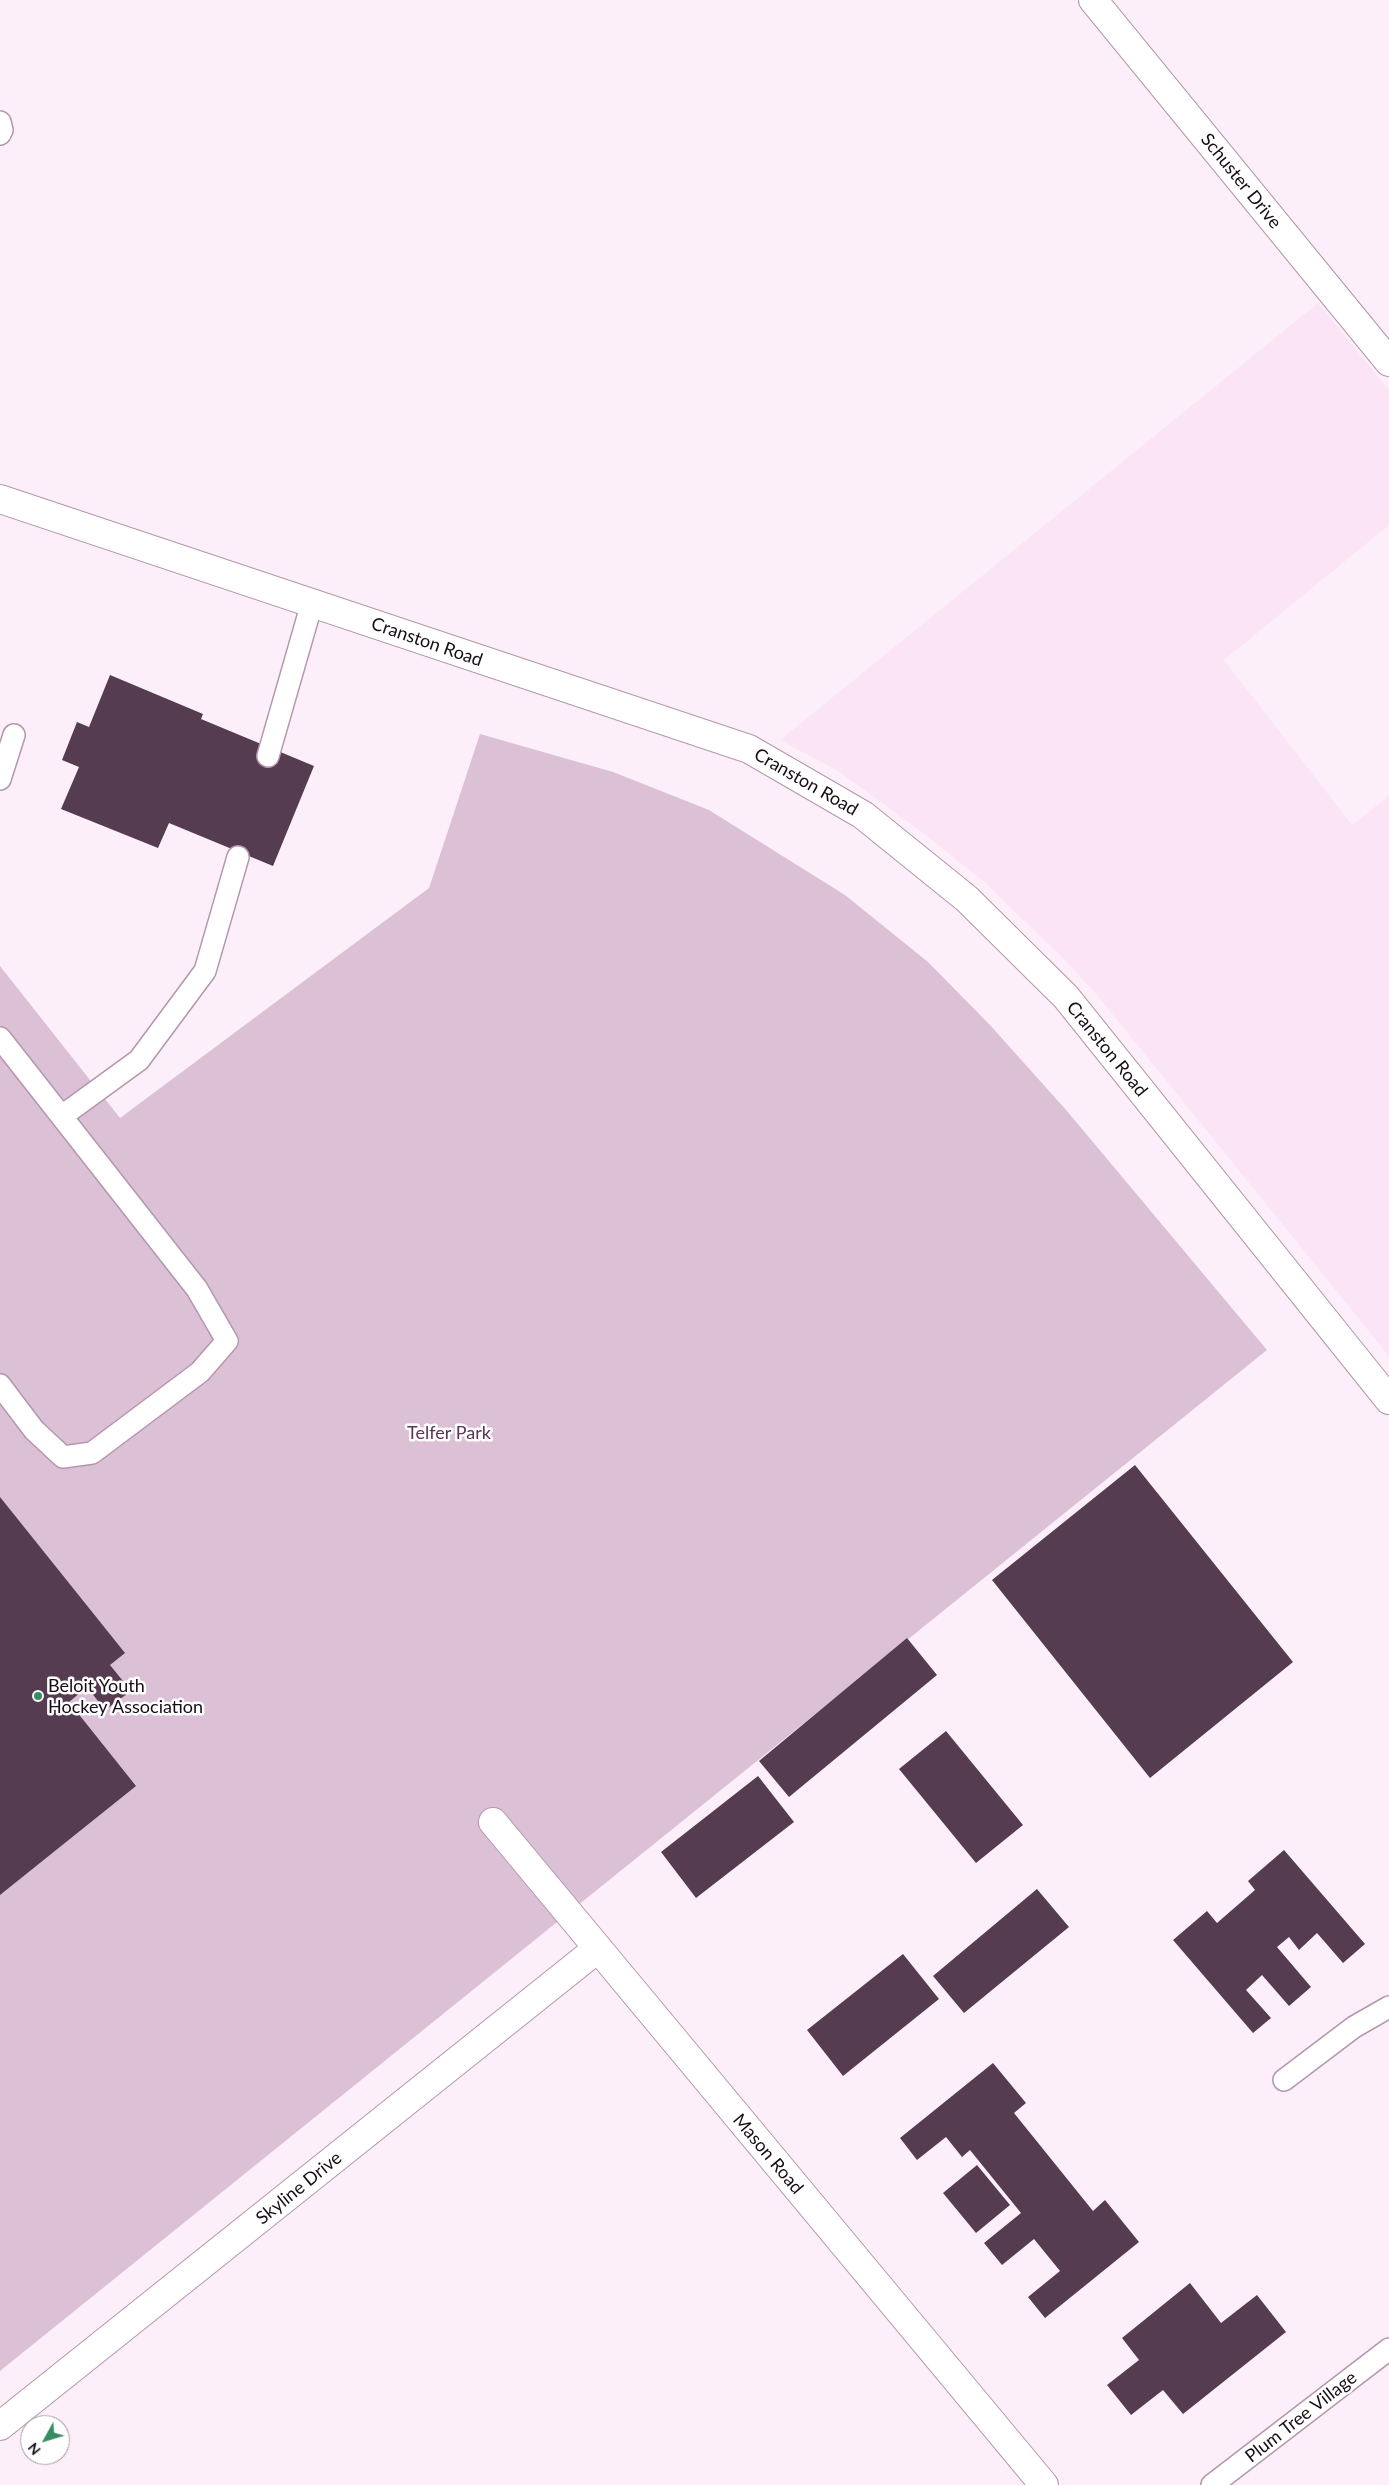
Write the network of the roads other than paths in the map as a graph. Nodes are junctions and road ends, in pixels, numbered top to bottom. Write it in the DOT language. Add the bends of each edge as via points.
graph roads {
  1 [pos="1093,0"];
  2 [pos="0,122"];
  3 [pos="0,134"];
  4 [pos="1389,362"];
  5 [pos="0,499"];
  6 [pos="312,603"];
  7 [pos="14,735"];
  8 [pos="268,756"];
  9 [pos="0,779"];
  10 [pos="238,857"];
  11 [pos="0,1038"];
  12 [pos="62,1116"];
  13 [pos="0,1386"];
  14 [pos="1389,1400"];
  15 [pos="493,1822"];
  16 [pos="597,1949"];
  17 [pos="1389,2007"];
  18 [pos="1284,2080"];
  19 [pos="1389,2349"];
  20 [pos="0,2426"];
  21 [pos="1044,2485"];
  22 [pos="1212,2485"];
  1 -- 4 [label="street, Schuster Drive"];
  2 -- 3 [label="lane"];
  5 -- 6 [label="street, Cranston Road"];
  6 -- 8 [label="lane"];
  6 -- 14 [label="street, Cranston Road" via="749,749 863,815 968,899 1066,997"];
  7 -- 9 [label="lane"];
  10 -- 12 [label="lane" via="205,971 139,1060"];
  11 -- 12 [label="lane"];
  12 -- 13 [label="lane" via="197,1289 227,1341 200,1372 92,1453 63,1457 34,1430"];
  15 -- 16 [label="street, Mason Road"];
  16 -- 20 [label="street, Skyline Drive"];
  16 -- 21 [label="street, Mason Road"];
  17 -- 18 [label="lane" via="1354,2027"];
  19 -- 22 [label="lane, Plum Tree Village"];
}
